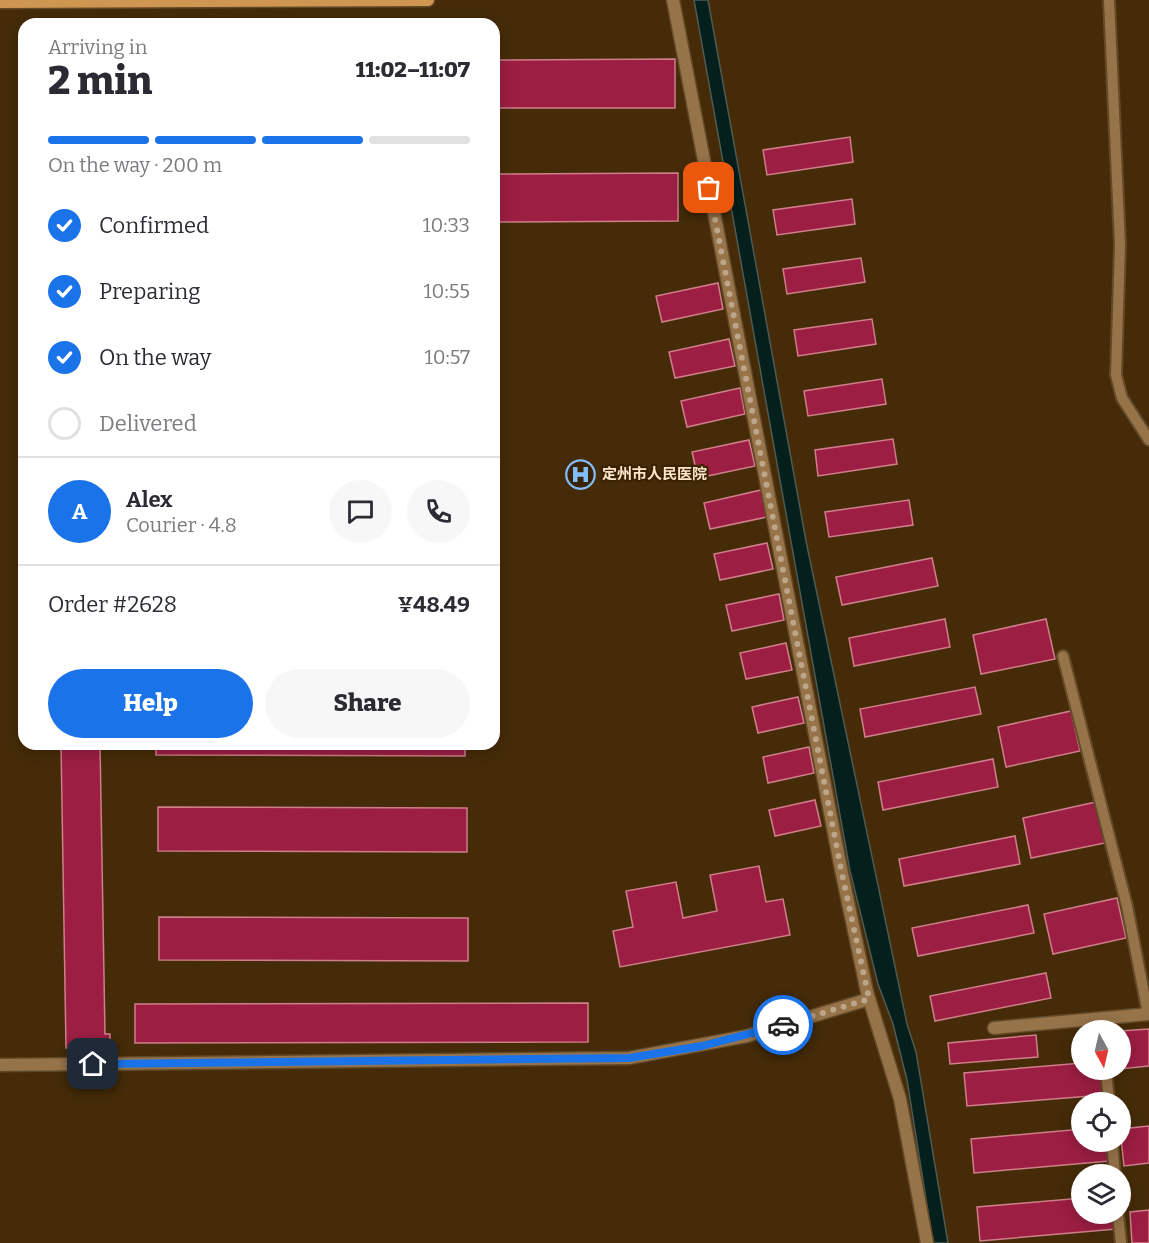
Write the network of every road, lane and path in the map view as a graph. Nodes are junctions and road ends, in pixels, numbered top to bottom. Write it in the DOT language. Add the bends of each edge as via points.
graph roads {
  1 [pos="428,0"];
  2 [pos="673,0"];
  3 [pos="1109,0"];
  4 [pos="0,2"];
  5 [pos="1149,440"];
  6 [pos="1063,656"];
  7 [pos="869,999"];
  8 [pos="1148,1014"];
  9 [pos="1120,1020"];
  10 [pos="1071,1025"];
  11 [pos="994,1028"];
  12 [pos="0,1065"];
  13 [pos="1119,1224"];
  14 [pos="927,1243"];
  15 [pos="1121,1243"];
  1 -- 4 [label="street"];
  2 -- 7 [label="street"];
  3 -- 5 [label="lane" via="1120,245 1116,375 1122,398"];
  6 -- 8 [label="lane" via="1127,906"];
  7 -- 12 [label="street" via="747,1036 629,1058"];
  7 -- 14 [label="street" via="900,1099"];
  8 -- 9 [label="street"];
  10 -- 11 [label="street"];
  13 -- 15 [label="lane"];
}
